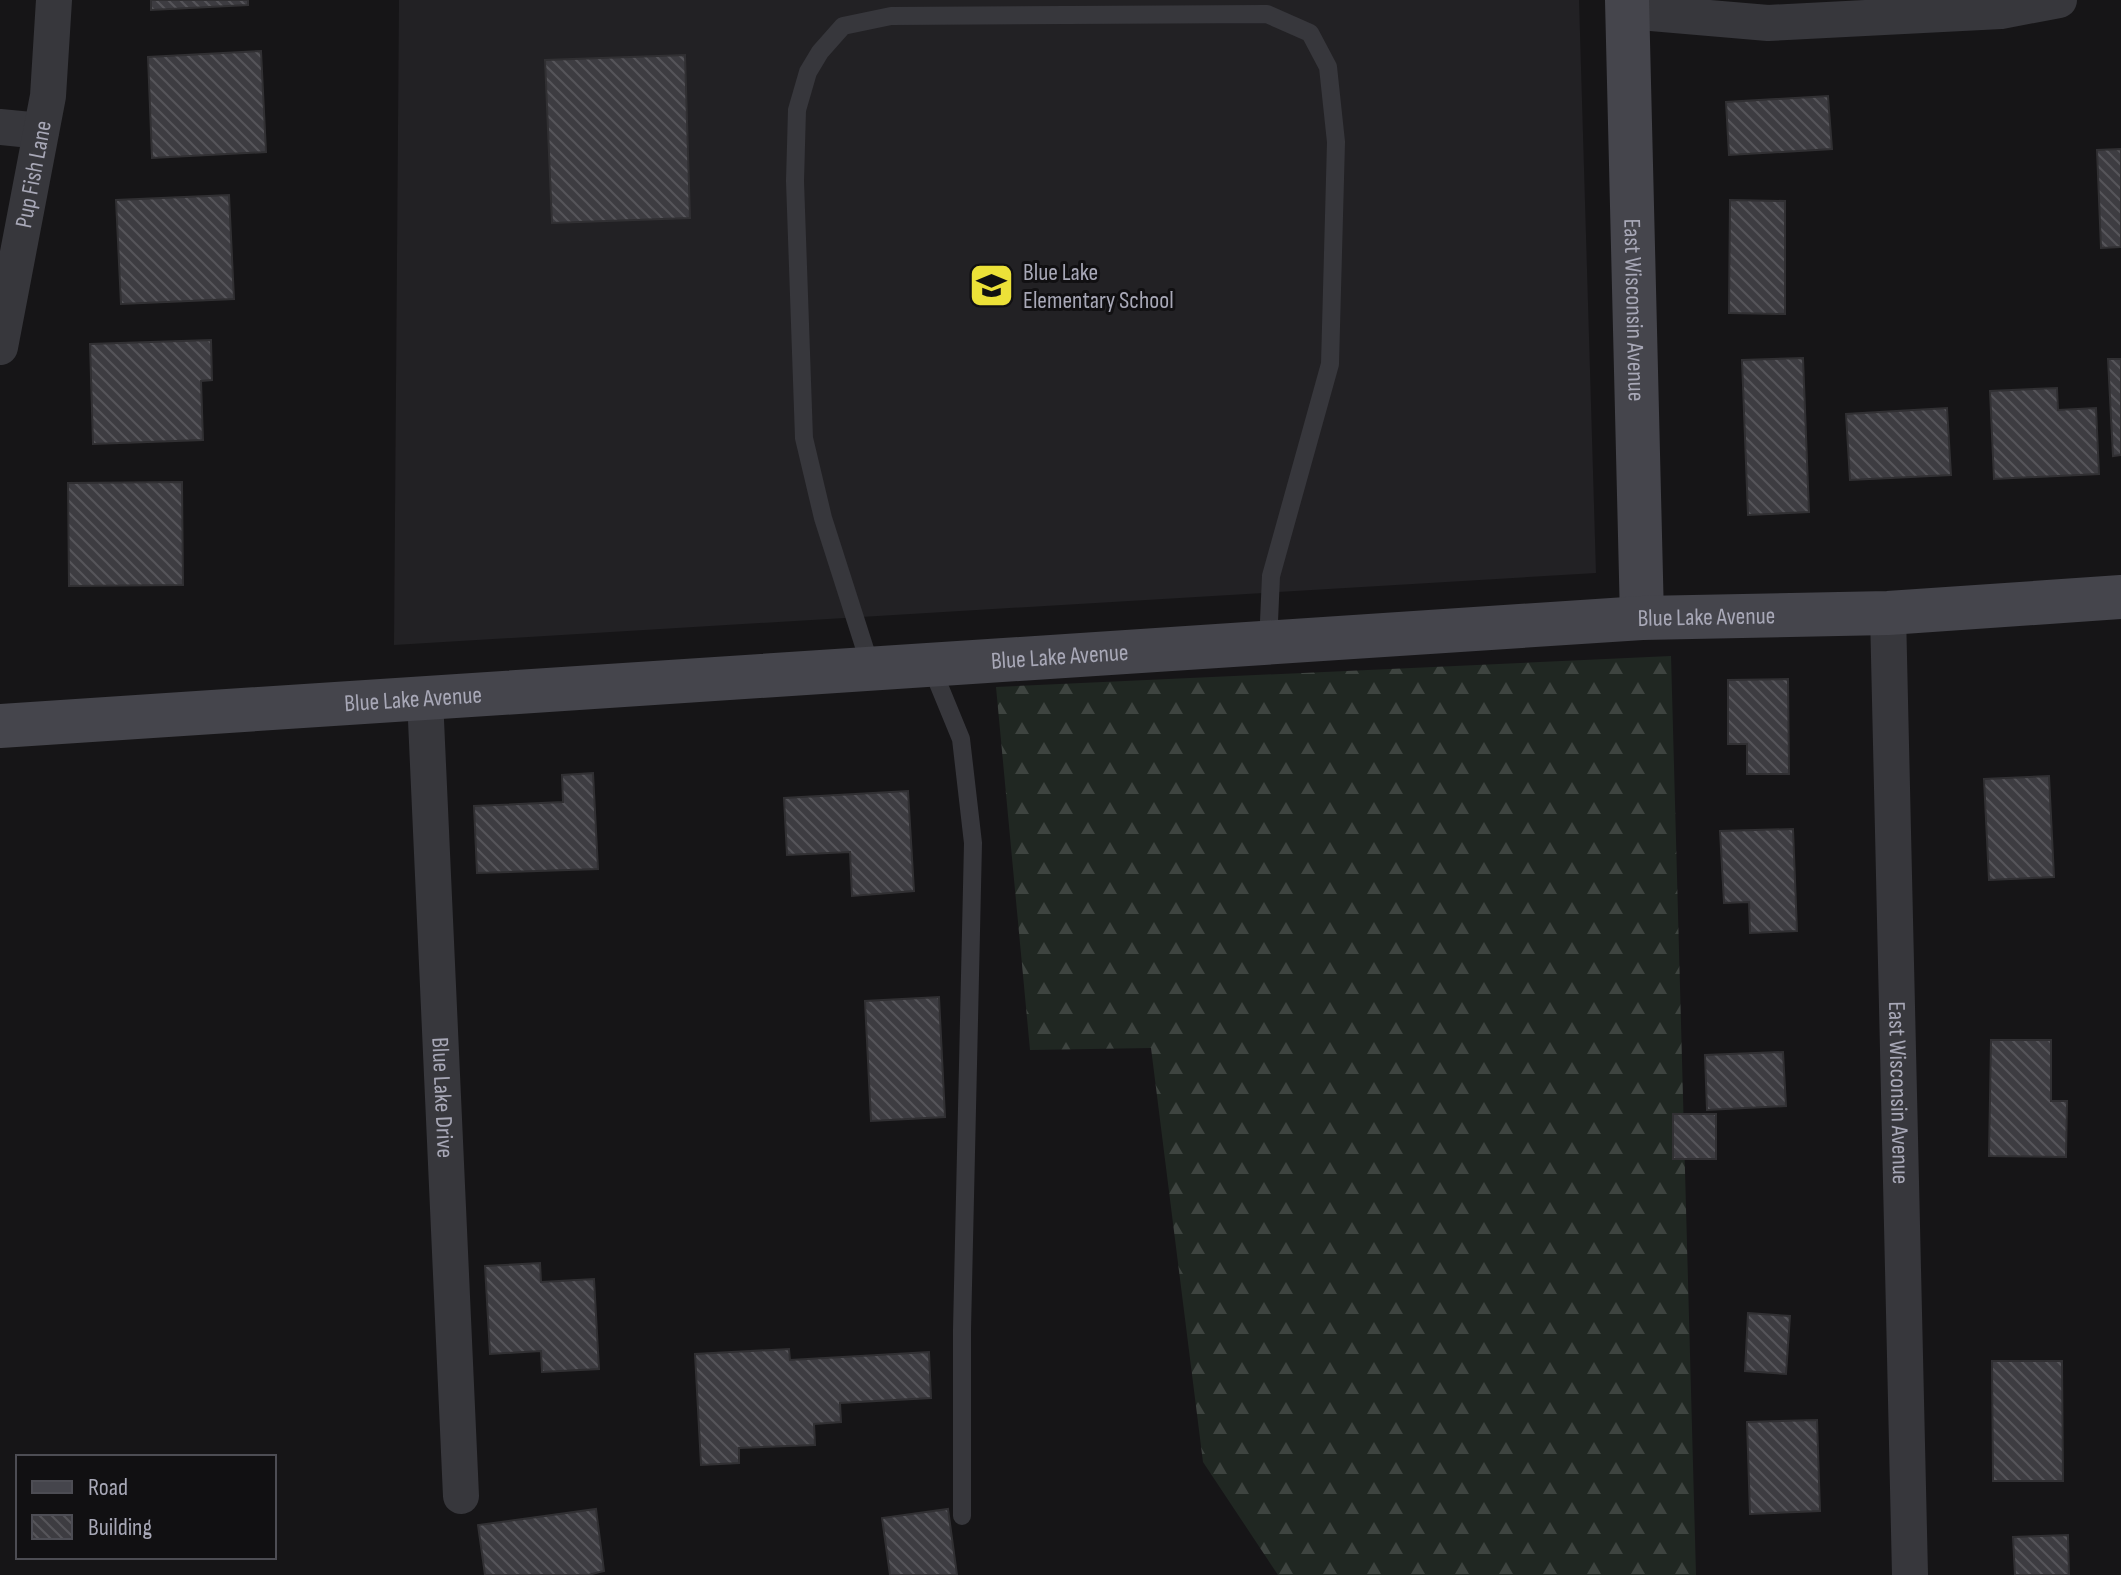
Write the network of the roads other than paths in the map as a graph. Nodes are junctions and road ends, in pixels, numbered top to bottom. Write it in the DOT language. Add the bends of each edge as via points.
graph roads {
  1 [pos="54,0"];
  2 [pos="2059,0"];
  3 [pos="1628,6"];
  4 [pos="0,127"];
  5 [pos="41,131"];
  6 [pos="0,347"];
  7 [pos="2121,597"];
  8 [pos="1888,613"];
  9 [pos="1642,618"];
  10 [pos="1268,644"];
  11 [pos="931,666"];
  12 [pos="872,670"];
  13 [pos="425,698"];
  14 [pos="0,726"];
  15 [pos="461,1496"];
  16 [pos="962,1516"];
  17 [pos="1910,1575"];
  1 -- 5 [label="street, Pup Fish Lane"];
  2 -- 3 [label="street" via="2001,11 1768,23"];
  3 -- 9 [label="main road, East Wisconsin Avenue"];
  4 -- 5 [label="street"];
  5 -- 6 [label="street, Pup Fish Lane"];
  7 -- 8 [label="main road, Blue Lake Avenue"];
  8 -- 9 [label="main road, Blue Lake Avenue"];
  8 -- 17 [label="street, East Wisconsin Avenue"];
  9 -- 10 [label="main road, Blue Lake Avenue"];
  10 -- 11 [label="main road, Blue Lake Avenue"];
  10 -- 12 [label="lane" via="1271,576 1330,364 1336,142 1328,67 1310,33 1267,14 891,16 843,26 808,72 796,123 804,438 823,518"];
  11 -- 12 [label="main road, Blue Lake Avenue"];
  11 -- 16 [label="lane" via="961,739 973,843"];
  12 -- 13 [label="main road, Blue Lake Avenue"];
  13 -- 14 [label="main road, Blue Lake Avenue"];
  13 -- 15 [label="street, Blue Lake Drive"];
}
